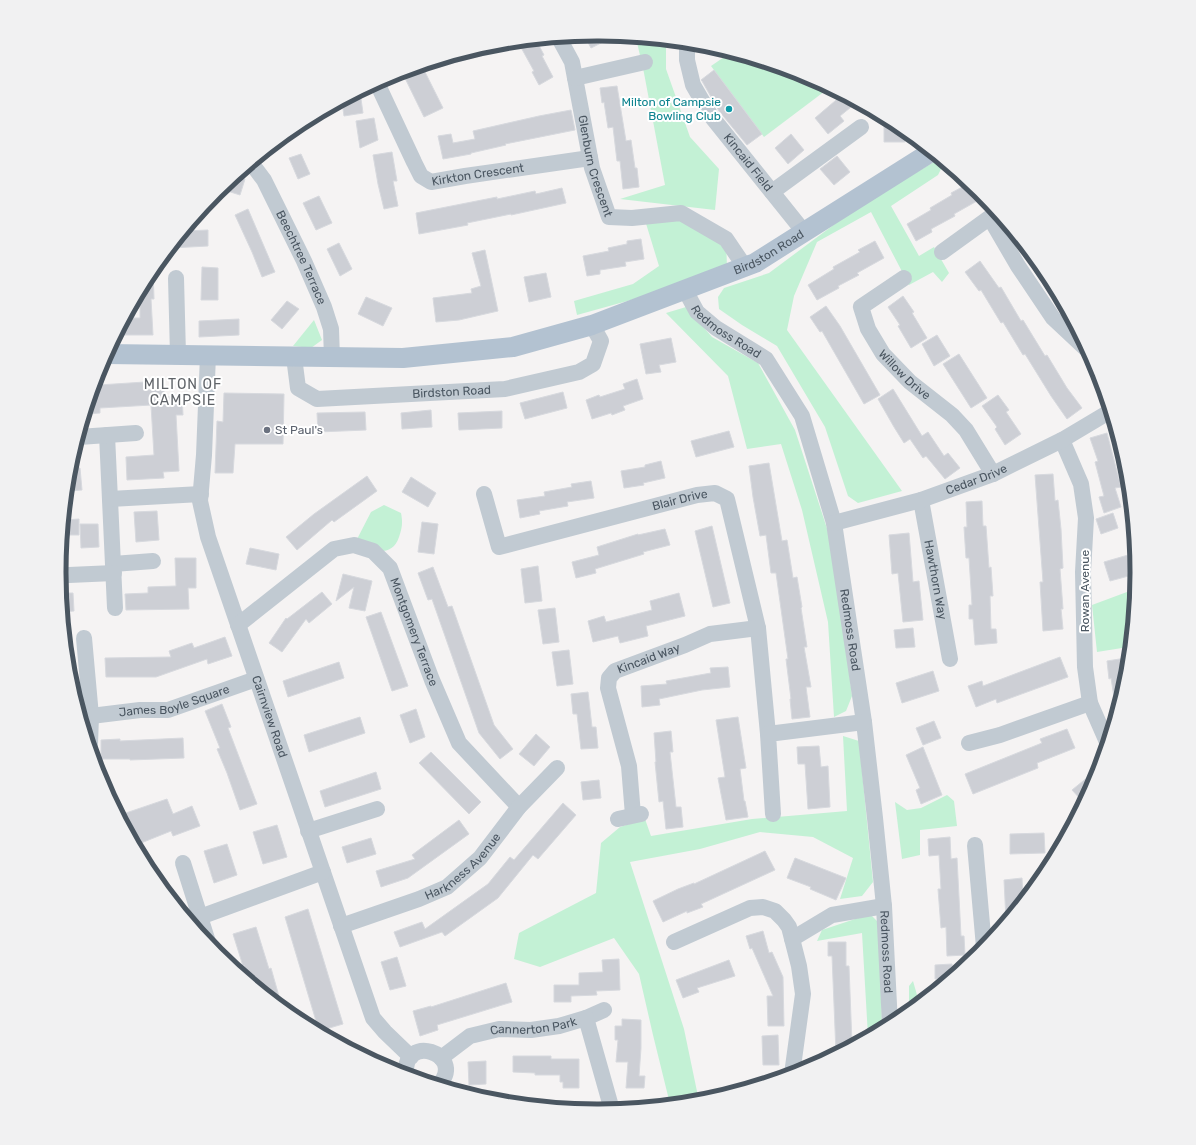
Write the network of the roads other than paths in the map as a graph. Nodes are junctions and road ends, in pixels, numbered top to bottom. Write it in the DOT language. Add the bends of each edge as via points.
graph roads {
  1 [pos="561,42"];
  2 [pos="687,49"];
  3 [pos="646,62"];
  4 [pos="575,78"];
  5 [pos="379,88"];
  6 [pos="861,127"];
  7 [pos="927,155"];
  8 [pos="590,158"];
  9 [pos="255,167"];
  10 [pos="772,192"];
  11 [pos="992,216"];
  12 [pos="995,219"];
  13 [pos="804,232"];
  14 [pos="942,252"];
  15 [pos="745,267"];
  16 [pos="176,278"];
  17 [pos="904,278"];
  18 [pos="685,290"];
  19 [pos="592,325"];
  20 [pos="1076,339"];
  21 [pos="114,354"];
  22 [pos="178,355"];
  23 [pos="208,355"];
  24 [pos="294,357"];
  25 [pos="332,358"];
  26 [pos="1105,415"];
  27 [pos="136,433"];
  28 [pos="107,435"];
  29 [pos="85,437"];
  30 [pos="1062,440"];
  31 [pos="993,474"];
  32 [pos="200,494"];
  33 [pos="484,494"];
  34 [pos="110,498"];
  35 [pos="921,500"];
  36 [pos="834,523"];
  37 [pos="153,561"];
  38 [pos="113,569"];
  39 [pos="69,575"];
  40 [pos="115,608"];
  41 [pos="238,625"];
  42 [pos="758,628"];
  43 [pos="84,638"];
  44 [pos="950,659"];
  45 [pos="256,679"];
  46 [pos="1090,703"];
  47 [pos="91,716"];
  48 [pos="864,722"];
  49 [pos="91,728"];
  50 [pos="768,734"];
  51 [pos="1104,734"];
  52 [pos="968,743"];
  53 [pos="557,768"];
  54 [pos="519,807"];
  55 [pos="377,809"];
  56 [pos="773,814"];
  57 [pos="631,816"];
  58 [pos="308,831"];
  59 [pos="976,845"];
  60 [pos="183,863"];
  61 [pos="323,872"];
  62 [pos="884,906"];
  63 [pos="200,917"];
  64 [pos="342,926"];
  65 [pos="204,929"];
  66 [pos="983,938"];
  67 [pos="792,939"];
  68 [pos="674,942"];
  69 [pos="604,1010"];
  70 [pos="890,1016"];
  71 [pos="586,1018"];
  72 [pos="411,1057"];
  73 [pos="441,1058"];
  74 [pos="793,1067"];
  75 [pos="407,1068"];
  76 [pos="442,1081"];
  77 [pos="610,1104"];
  1 -- 4 [label="street, Glenburn Crescent" via="572,62"];
  2 -- 10 [label="street, Kincaid Field" via="693,85 711,116"];
  3 -- 4 [label="street"];
  4 -- 8 [label="street, Glenburn Crescent"];
  5 -- 8 [label="street, Kirkton Crescent" via="414,162 422,176 431,182"];
  6 -- 10 [label="street"];
  7 -- 13 [label="main road, Birdston Road"];
  8 -- 15 [label="street, Glenburn Crescent" via="609,217 632,218 681,213 726,239"];
  9 -- 25 [label="street, Beechtree Terrace" via="264,180 324,307 331,329"];
  10 -- 13 [label="street, Kincaid Field"];
  11 -- 14 [label="street"];
  12 -- 20 [label="street" via="1018,266 1053,318"];
  13 -- 15 [label="main road, Birdston Road"];
  15 -- 18 [label="main road, Birdston Road"];
  16 -- 22 [label="street"];
  17 -- 31 [label="street, Willow Drive" via="861,307 868,329 888,360 966,430"];
  18 -- 19 [label="main road, Birdston Road"];
  18 -- 36 [label="street, Redmoss Road" via="697,312 716,328 766,359 802,416"];
  19 -- 24 [label="street, Birdston Road" via="601,341 593,364 579,372 505,389 317,399 298,388"];
  19 -- 25 [label="main road, Birdston Road" via="513,347 403,358"];
  21 -- 22 [label="main road, Birdston Road"];
  22 -- 23 [label="main road, Birdston Road"];
  23 -- 24 [label="main road, Birdston Road"];
  23 -- 32 [label="street, Cairnview Road"];
  24 -- 25 [label="main road, Birdston Road"];
  26 -- 30 [label="street, Cedar Drive"];
  27 -- 28 [label="street"];
  28 -- 29 [label="street"];
  28 -- 34 [label="street"];
  30 -- 31 [label="street, Cedar Drive"];
  30 -- 46 [label="street, Rowan Avenue" via="1081,484 1086,518 1083,572 1085,667"];
  31 -- 35 [label="street, Cedar Drive"];
  32 -- 34 [label="street"];
  32 -- 41 [label="street, Cairnview Road" via="208,537"];
  33 -- 42 [label="street, Blair Drive" via="499,546 697,495 715,493 728,498"];
  34 -- 38 [label="street"];
  35 -- 36 [label="street, Cedar Drive"];
  35 -- 44 [label="street, Hawthorn Way"];
  36 -- 48 [label="street, Redmoss Road"];
  37 -- 38 [label="street"];
  38 -- 39 [label="street"];
  38 -- 40 [label="street"];
  41 -- 45 [label="street, Cairnview Road"];
  41 -- 54 [label="street, Montgomery Terrace" via="334,549 354,545 373,551 390,568 432,680 459,743"];
  42 -- 50 [label="street, Blair Drive"];
  42 -- 57 [label="street, Kincaid Way" via="710,634 615,671 609,678 608,688 630,766"];
  43 -- 47 [label="street"];
  45 -- 47 [label="street, James Boyle Square" via="168,710 140,710"];
  45 -- 58 [label="street, Cairnview Road"];
  46 -- 51 [label="street, Rowan Avenue"];
  46 -- 52 [label="street"];
  47 -- 49 [label="street"];
  48 -- 50 [label="street"];
  48 -- 62 [label="street, Redmoss Road"];
  50 -- 56 [label="street, Blair Drive"];
  53 -- 54 [label="street, Harkness Avenue"];
  54 -- 64 [label="street, Harkness Avenue" via="480,858 447,887"];
  55 -- 58 [label="street"];
  58 -- 61 [label="street, Cairnview Road"];
  59 -- 66 [label="street"];
  60 -- 63 [label="street"];
  61 -- 63 [label="street"];
  61 -- 64 [label="street, Cairnview Road"];
  62 -- 67 [label="street" via="832,915"];
  62 -- 70 [label="street, Redmoss Road"];
  63 -- 65 [label="street"];
  64 -- 72 [label="street, Cairnview Road" via="373,1018"];
  67 -- 68 [label="street" via="784,920 775,911 763,907 750,908"];
  67 -- 74 [label="street" via="803,994"];
  69 -- 71 [label="street"];
  71 -- 73 [label="street, Cannerton Park" via="559,1026 531,1030 499,1029 470,1036"];
  71 -- 77 [label="street, Cannerton Park"];
  72 -- 73 [label="street" via="416,1053 430,1051"];
  72 -- 75 [label="street"];
  73 -- 76 [label="street" via="446,1070"];
}
